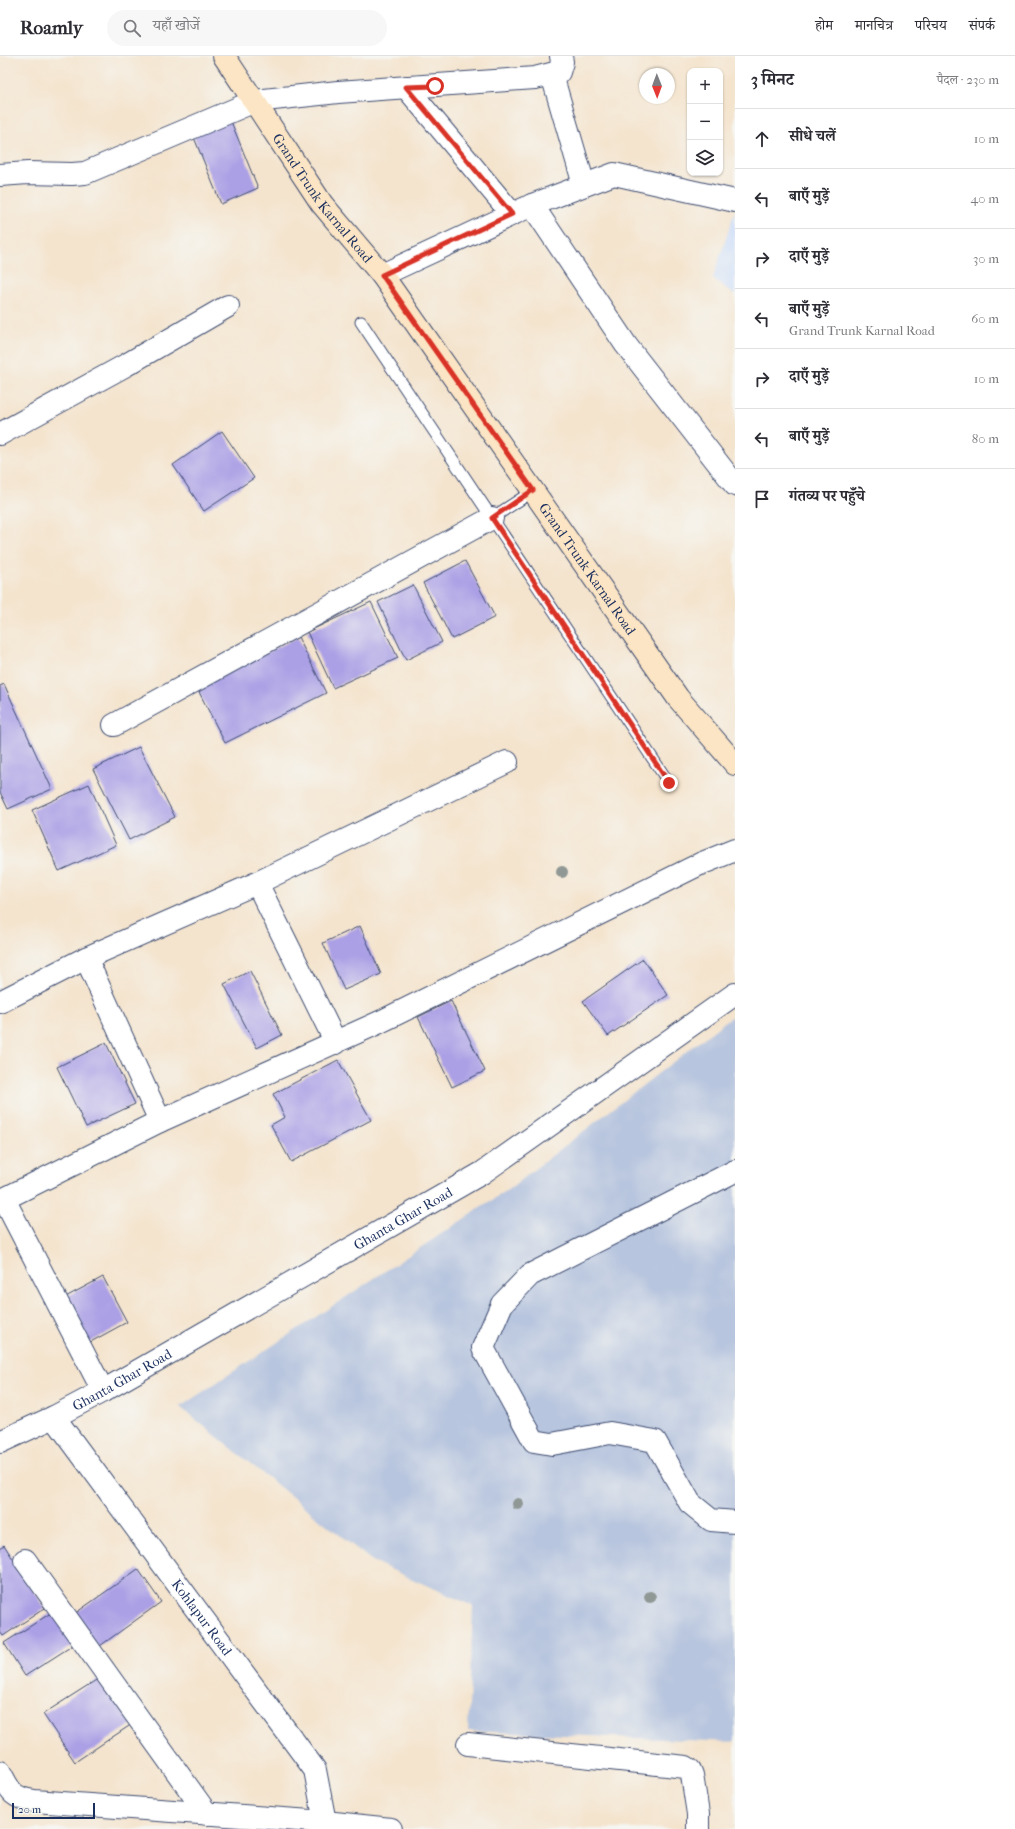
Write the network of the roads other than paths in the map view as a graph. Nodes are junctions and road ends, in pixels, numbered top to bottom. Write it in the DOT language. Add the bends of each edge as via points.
graph roads {
  1 [pos="224,56"];
  2 [pos="556,65"];
  3 [pos="406,87"];
  4 [pos="255,101"];
  5 [pos="0,175"];
  6 [pos="584,185"];
  7 [pos="735,201"];
  8 [pos="532,204"];
  9 [pos="512,214"];
  10 [pos="382,275"];
  11 [pos="228,306"];
  12 [pos="361,322"];
  13 [pos="0,434"];
  14 [pos="731,470"];
  15 [pos="533,490"];
  16 [pos="492,518"];
  17 [pos="114,725"];
  18 [pos="507,762"];
  19 [pos="735,764"];
  20 [pos="669,783"];
  21 [pos="735,850"];
  22 [pos="257,883"];
  23 [pos="86,958"];
  24 [pos="735,994"];
  25 [pos="0,1002"];
  26 [pos="336,1042"];
  27 [pos="160,1122"];
  28 [pos="735,1171"];
  29 [pos="1,1197"];
  30 [pos="103,1391"];
  31 [pos="54,1417"];
  32 [pos="0,1442"];
  33 [pos="735,1522"];
  34 [pos="25,1560"];
  35 [pos="468,1744"];
  36 [pos="0,1772"];
  37 [pos="207,1814"];
  38 [pos="325,1826"];
  39 [pos="391,1829"];
  40 [pos="698,1829"];
  1 -- 4 [label="main road, Grand Trunk Karnal Road"];
  2 -- 3 [label="street" via="535,78"];
  2 -- 6 [label="street"];
  3 -- 4 [label="street"];
  3 -- 9 [label="street"];
  4 -- 5 [label="street" via="84,173"];
  4 -- 10 [label="main road, Grand Trunk Karnal Road" via="322,204"];
  6 -- 7 [label="street" via="614,174"];
  6 -- 8 [label="street"];
  8 -- 9 [label="street"];
  8 -- 14 [label="street" via="626,345"];
  9 -- 10 [label="street"];
  10 -- 15 [label="main road, Grand Trunk Karnal Road"];
  11 -- 13 [label="street"];
  12 -- 16 [label="lane"];
  15 -- 16 [label="lane"];
  15 -- 19 [label="main road, Grand Trunk Karnal Road" via="678,698"];
  16 -- 17 [label="street"];
  16 -- 20 [label="lane"];
  18 -- 22 [label="street"];
  21 -- 26 [label="street" via="700,864"];
  22 -- 23 [label="street"];
  22 -- 26 [label="street"];
  23 -- 25 [label="street"];
  23 -- 27 [label="street"];
  24 -- 30 [label="street, Ghanta Ghar Road" via="482,1173"];
  26 -- 27 [label="street"];
  27 -- 29 [label="street"];
  28 -- 33 [label="street" via="530,1275 502,1304 483,1348 534,1440 552,1444 610,1433 655,1441 690,1503 711,1520"];
  29 -- 30 [label="street"];
  30 -- 31 [label="street, Ghanta Ghar Road"];
  31 -- 32 [label="street, Ghanta Ghar Road"];
  31 -- 38 [label="street, Kohlapur Road" via="315,1770"];
  34 -- 37 [label="street"];
  35 -- 40 [label="street" via="686,1767 692,1775"];
  36 -- 37 [label="street" via="10,1790 22,1799"];
  37 -- 38 [label="street"];
  38 -- 39 [label="street"];
}
